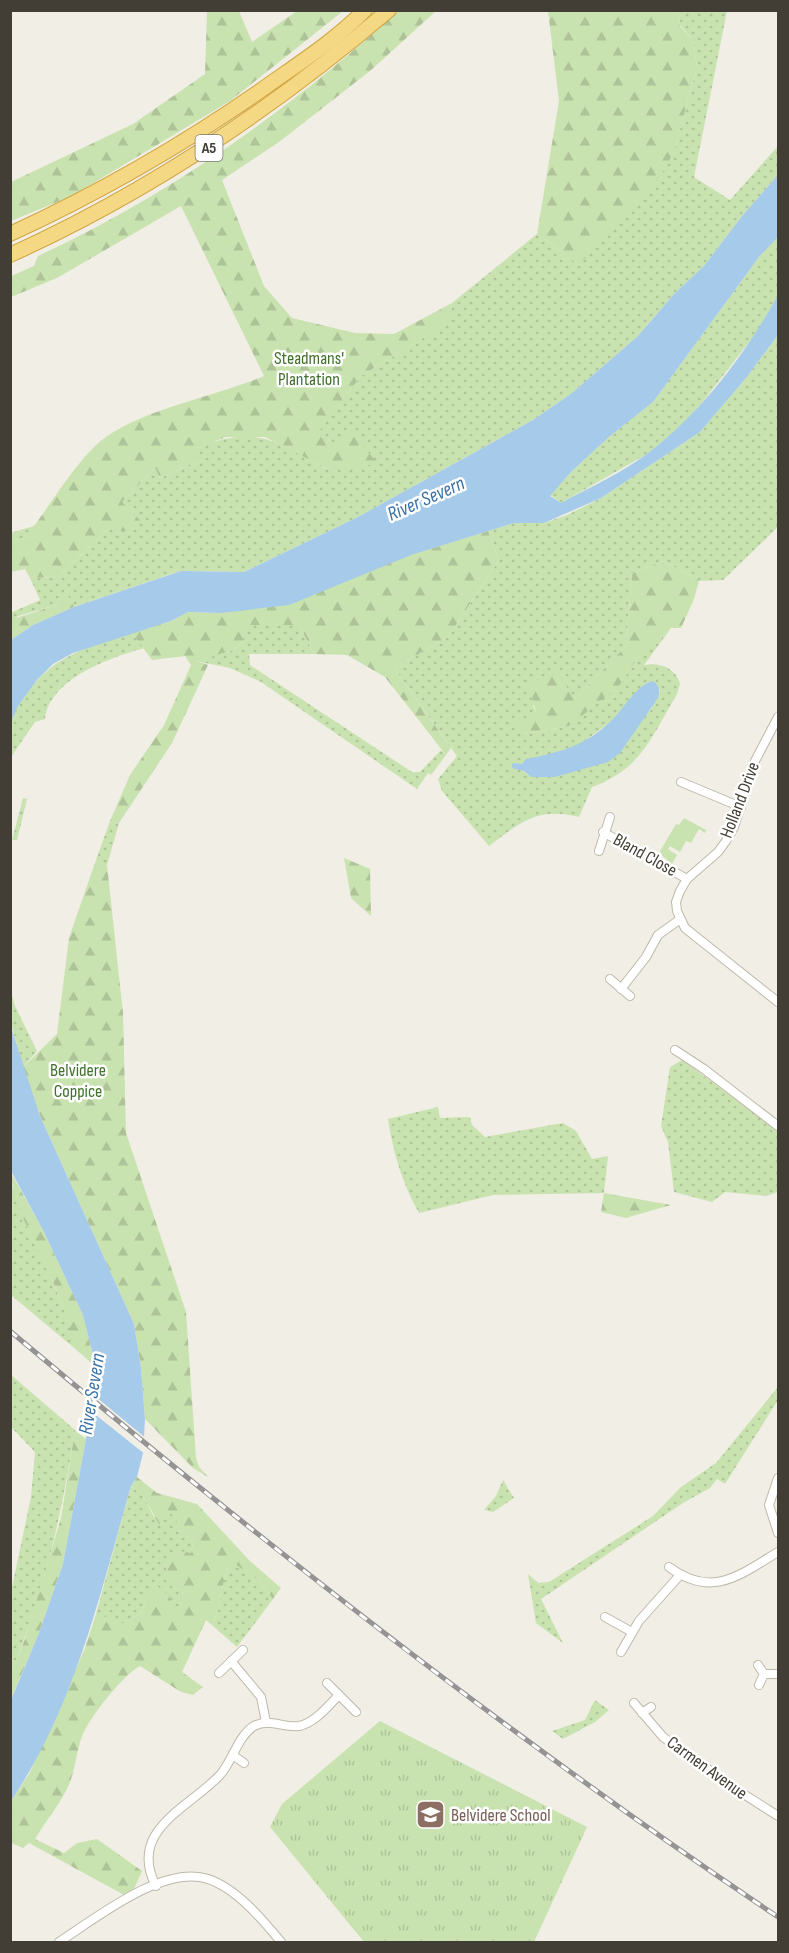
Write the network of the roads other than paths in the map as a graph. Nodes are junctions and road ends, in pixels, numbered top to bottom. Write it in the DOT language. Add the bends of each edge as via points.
graph roads {
  1 [pos="365,10"];
  2 [pos="389,10"];
  3 [pos="10,234"];
  4 [pos="10,255"];
  5 [pos="778,717"];
  6 [pos="681,782"];
  7 [pos="741,807"];
  8 [pos="610,817"];
  9 [pos="603,832"];
  10 [pos="599,851"];
  11 [pos="687,879"];
  12 [pos="679,920"];
  13 [pos="610,979"];
  14 [pos="621,988"];
  15 [pos="630,996"];
  16 [pos="778,1002"];
  17 [pos="675,1050"];
  18 [pos="778,1126"];
  19 [pos="778,1478"];
  20 [pos="778,1533"];
  21 [pos="778,1552"];
  22 [pos="669,1567"];
  23 [pos="680,1575"];
  24 [pos="605,1617"];
  25 [pos="632,1632"];
  26 [pos="243,1650"];
  27 [pos="621,1652"];
  28 [pos="231,1661"];
  29 [pos="758,1665"];
  30 [pos="219,1672"];
  31 [pos="764,1674"];
  32 [pos="778,1674"];
  33 [pos="327,1683"];
  34 [pos="759,1685"];
  35 [pos="339,1695"];
  36 [pos="634,1703"];
  37 [pos="651,1707"];
  38 [pos="356,1712"];
  39 [pos="642,1713"];
  40 [pos="266,1722"];
  41 [pos="234,1756"];
  42 [pos="244,1763"];
  43 [pos="778,1816"];
  44 [pos="156,1886"];
  45 [pos="59,1942"];
  46 [pos="281,1942"];
  1 -- 3 [label="highway, A5" via="339,35 185,142 66,208"];
  2 -- 4 [label="highway, A5" via="347,46 198,155 104,209"];
  5 -- 7 [label="street, Holland Drive" via="755,761"];
  6 -- 7 [label="street"];
  7 -- 11 [label="street, Holland Drive" via="718,852"];
  8 -- 9 [label="street, Bland Close"];
  9 -- 10 [label="street, Bland Close"];
  9 -- 11 [label="street, Bland Close"];
  11 -- 12 [label="street, Holland Drive" via="676,902"];
  12 -- 14 [label="street" via="658,935"];
  12 -- 16 [label="street"];
  13 -- 14 [label="street"];
  14 -- 15 [label="street"];
  17 -- 18 [label="street"];
  19 -- 20 [label="street" via="769,1505"];
  21 -- 23 [label="street" via="723,1582 700,1582"];
  22 -- 23 [label="street"];
  23 -- 25 [label="street"];
  24 -- 25 [label="street"];
  25 -- 27 [label="street"];
  26 -- 28 [label="street"];
  28 -- 30 [label="street"];
  28 -- 40 [label="street" via="261,1696"];
  29 -- 31 [label="street"];
  31 -- 32 [label="street"];
  31 -- 34 [label="street"];
  33 -- 35 [label="street"];
  35 -- 38 [label="street"];
  35 -- 40 [label="street" via="307,1724"];
  36 -- 39 [label="street, Carmen Avenue"];
  37 -- 39 [label="street"];
  39 -- 43 [label="street, Carmen Avenue" via="676,1746"];
  40 -- 41 [label="street" via="244,1735"];
  41 -- 42 [label="street"];
  41 -- 44 [label="street" via="221,1774 172,1813 159,1830 148,1856 149,1873"];
  44 -- 45 [label="street" via="113,1906"];
  44 -- 46 [label="street" via="193,1876 221,1884"];
}
